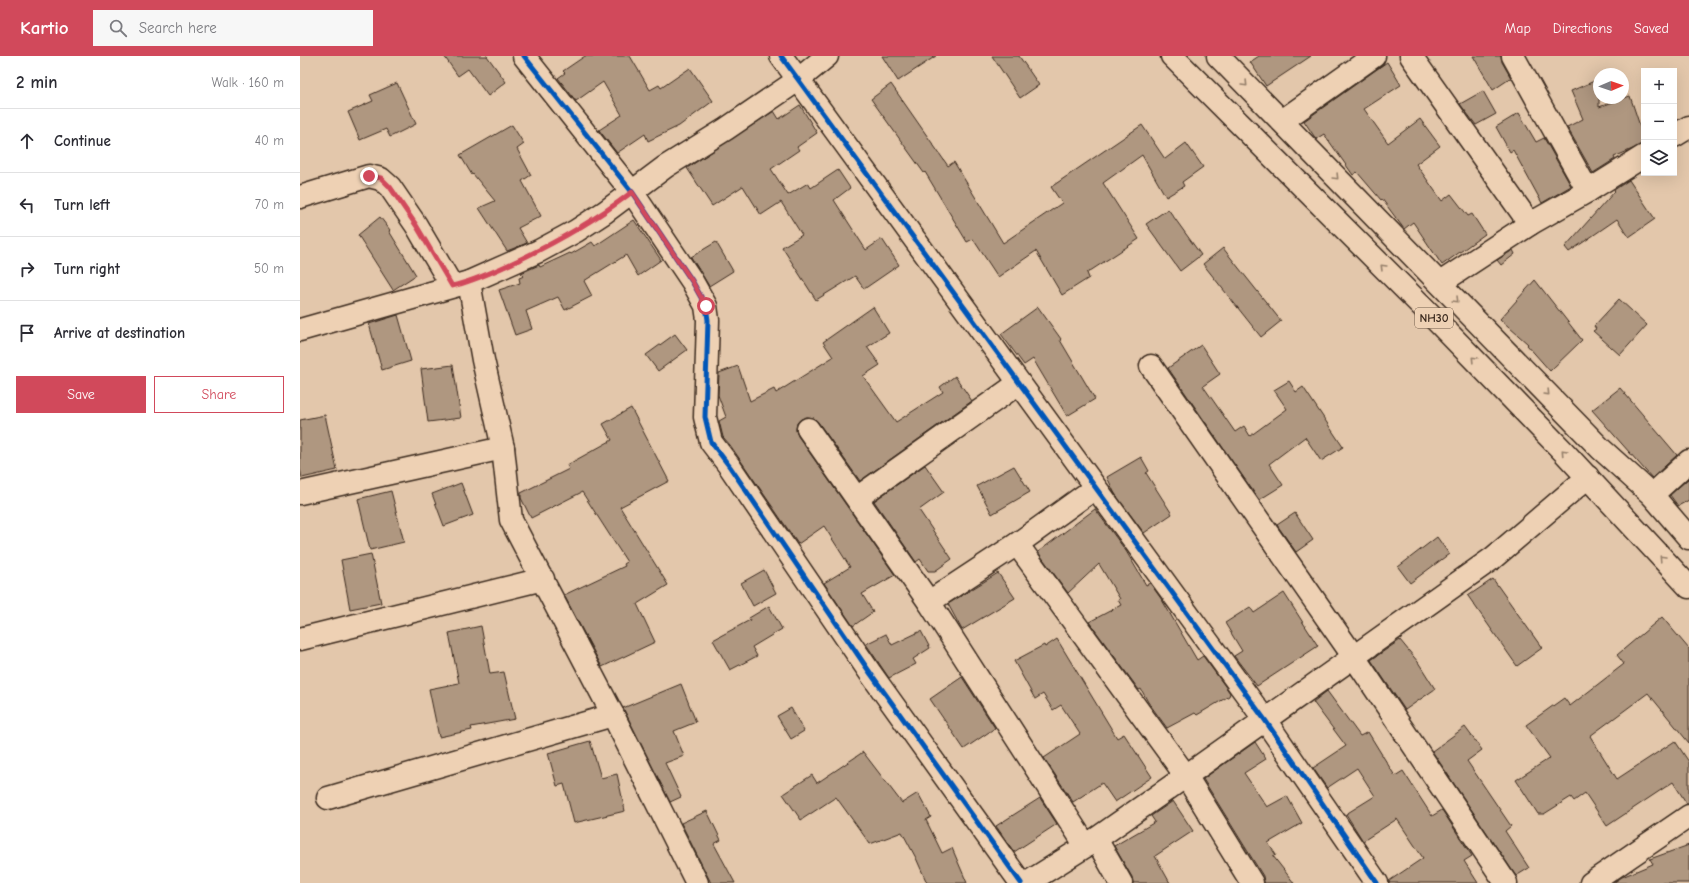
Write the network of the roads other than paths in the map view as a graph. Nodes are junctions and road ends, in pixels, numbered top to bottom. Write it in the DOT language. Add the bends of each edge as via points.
graph roads {
  1 [pos="524,56"];
  2 [pos="781,56"];
  3 [pos="827,56"];
  4 [pos="1172,56"];
  5 [pos="1218,56"];
  6 [pos="1374,56"];
  7 [pos="1411,56"];
  8 [pos="1513,56"];
  9 [pos="798,80"];
  10 [pos="1282,121"];
  11 [pos="1689,127"];
  12 [pos="1677,134"];
  13 [pos="1641,158"];
  14 [pos="1588,191"];
  15 [pos="632,192"];
  16 [pos="300,197"];
  17 [pos="1530,224"];
  18 [pos="1440,283"];
  19 [pos="460,284"];
  20 [pos="300,330"];
  21 [pos="1151,366"];
  22 [pos="1018,383"];
  23 [pos="808,429"];
  24 [pos="503,448"];
  25 [pos="1689,461"];
  26 [pos="1588,477"];
  27 [pos="1095,488"];
  28 [pos="300,492"];
  29 [pos="1652,495"];
  30 [pos="857,498"];
  31 [pos="1689,538"];
  32 [pos="1017,544"];
  33 [pos="543,579"];
  34 [pos="1689,587"];
  35 [pos="929,602"];
  36 [pos="300,639"];
  37 [pos="1354,657"];
  38 [pos="613,715"];
  39 [pos="1265,720"];
  40 [pos="1186,776"];
  41 [pos="328,798"];
  42 [pos="1689,816"];
  43 [pos="1091,842"];
  44 [pos="697,883"];
  45 [pos="1021,883"];
  46 [pos="1027,883"];
  47 [pos="1121,883"];
  48 [pos="1252,883"];
  49 [pos="1377,883"];
  50 [pos="1506,883"];
  51 [pos="1591,883"];
  1 -- 15 [label="main road"];
  2 -- 9 [label="main road"];
  3 -- 9 [label="main road"];
  26 -- 4 [label="main road, NH30, one-way" via="1428,312"];
  5 -- 10 [label="main road, NH30, one-way"];
  6 -- 10 [label="main road"];
  7 -- 17 [label="main road"];
  8 -- 14 [label="main road"];
  9 -- 15 [label="main road" via="665,167"];
  9 -- 22 [label="main road"];
  10 -- 18 [label="main road, NH30, one-way"];
  11 -- 12 [label="main road"];
  13 -- 14 [label="main road"];
  14 -- 17 [label="main road"];
  15 -- 19 [label="main road" via="576,231 538,251"];
  15 -- 45 [label="main road" via="706,306 708,320 705,417 711,442 871,674"];
  16 -- 19 [label="main road" via="369,176 381,178"];
  17 -- 18 [label="main road"];
  18 -- 29 [label="main road, NH30, one-way" via="1601,449"];
  19 -- 20 [label="main road"];
  19 -- 24 [label="main road" via="483,360"];
  21 -- 37 [label="main road"];
  22 -- 27 [label="main road"];
  22 -- 30 [label="main road"];
  23 -- 30 [label="main road"];
  24 -- 28 [label="main road"];
  24 -- 33 [label="main road" via="511,520"];
  25 -- 29 [label="main road"];
  34 -- 26 [label="main road, NH30, one-way"];
  26 -- 37 [label="main road" via="1493,558"];
  27 -- 32 [label="main road"];
  27 -- 39 [label="main road"];
  29 -- 31 [label="main road, NH30"];
  30 -- 35 [label="main road"];
  32 -- 35 [label="main road"];
  32 -- 40 [label="main road"];
  33 -- 36 [label="main road"];
  33 -- 38 [label="main road"];
  35 -- 43 [label="main road"];
  37 -- 39 [label="main road"];
  37 -- 50 [label="main road"];
  38 -- 41 [label="main road"];
  38 -- 44 [label="main road"];
  39 -- 40 [label="main road"];
  39 -- 49 [label="main road"];
  40 -- 43 [label="main road"];
  40 -- 48 [label="main road"];
  42 -- 51 [label="main road"];
  43 -- 46 [label="main road"];
  43 -- 47 [label="main road"];
}
